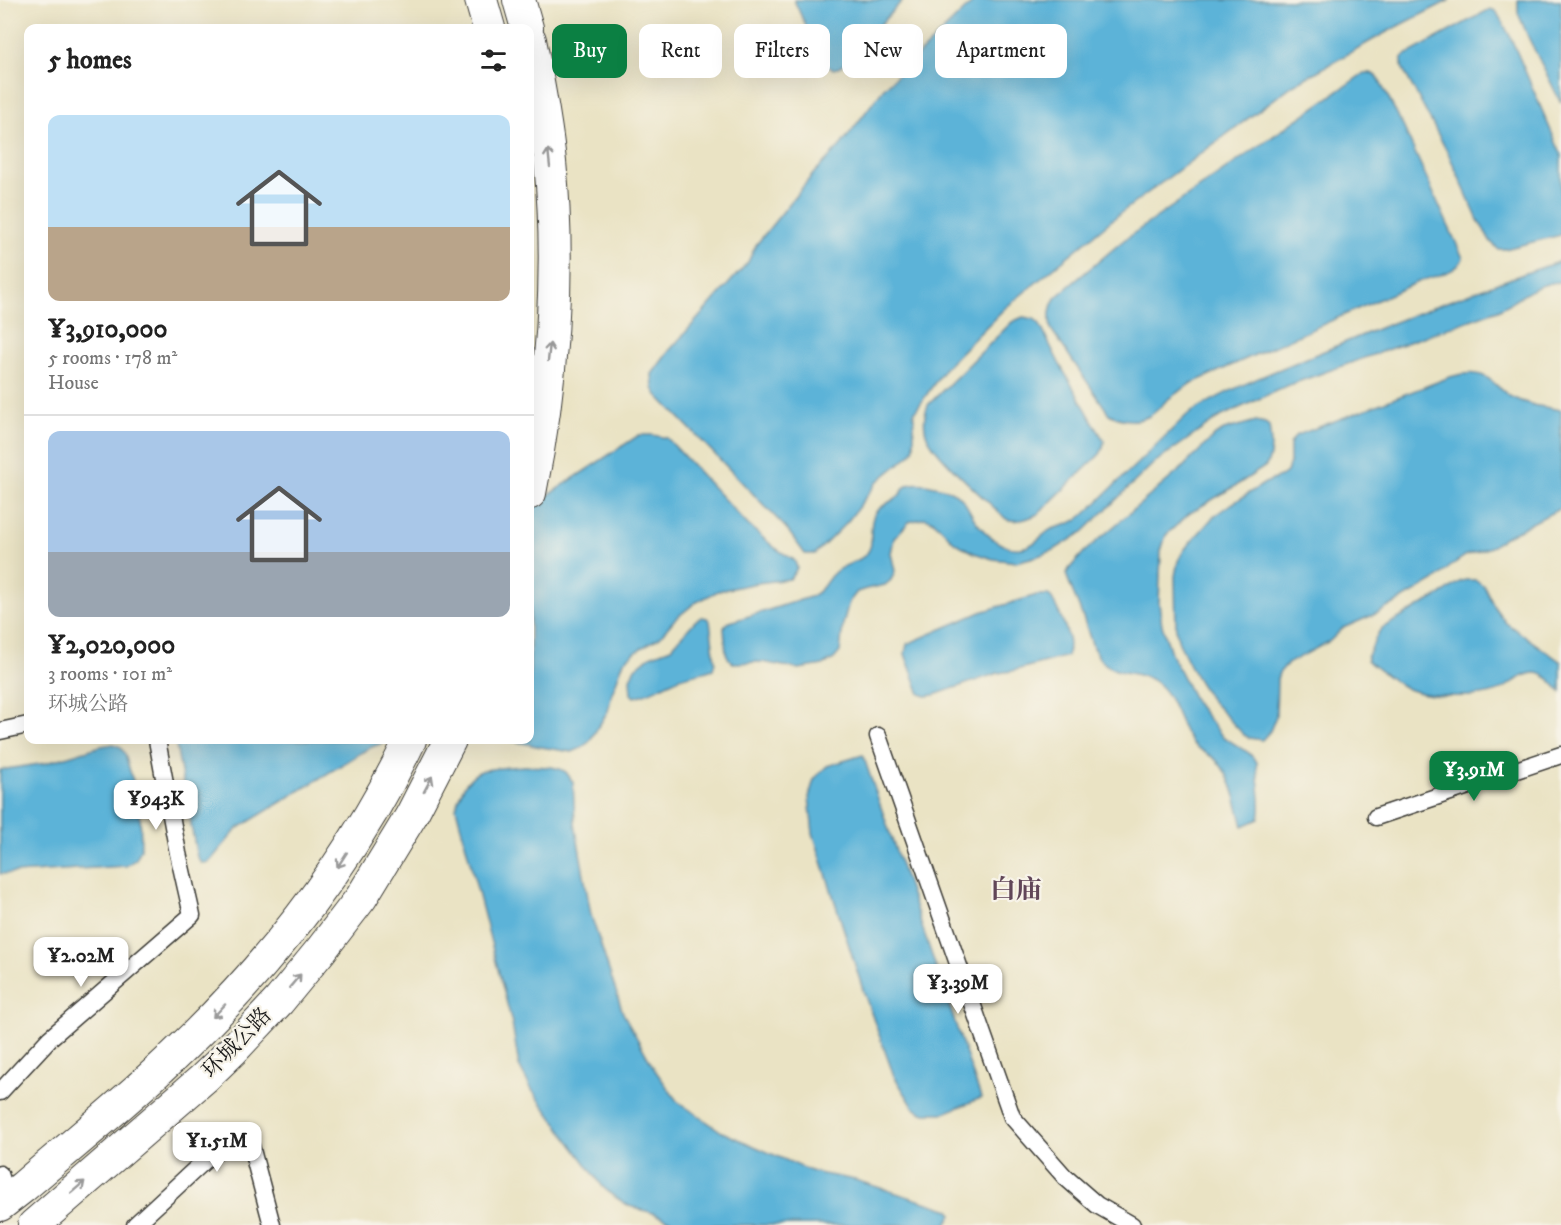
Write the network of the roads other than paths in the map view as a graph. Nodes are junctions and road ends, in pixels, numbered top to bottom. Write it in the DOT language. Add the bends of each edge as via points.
graph roads {
  1 [pos="481,0"];
  2 [pos="519,0"];
  3 [pos="488,24"];
  4 [pos="526,24"];
  5 [pos="534,62"];
  6 [pos="534,470"];
  7 [pos="24,726"];
  8 [pos="0,731"];
  9 [pos="878,736"];
  10 [pos="158,744"];
  11 [pos="408,744"];
  12 [pos="448,744"];
  13 [pos="1561,755"];
  14 [pos="1376,817"];
  15 [pos="0,1092"];
  16 [pos="2,1193"];
  17 [pos="33,1225"];
  18 [pos="135,1225"];
  19 [pos="272,1225"];
  20 [pos="1132,1225"];
  1 -- 3 [label="highway"];
  2 -- 4 [label="highway"];
  6 -- 5 [label="highway, one-way" via="554,285 550,162"];
  7 -- 8 [label="street"];
  9 -- 20 [label="street" via="1012,1117 1065,1177 1097,1204"];
  10 -- 15 [label="street" via="192,915 50,1038"];
  11 -- 16 [label="highway, 环城公路, one-way" via="331,877 251,977 152,1076"];
  17 -- 12 [label="highway, 环城公路, one-way" via="204,1078 279,1001 367,888"];
  13 -- 14 [label="street"];
  18 -- 19 [label="street" via="214,1152 228,1144 245,1142 251,1146"];
}
